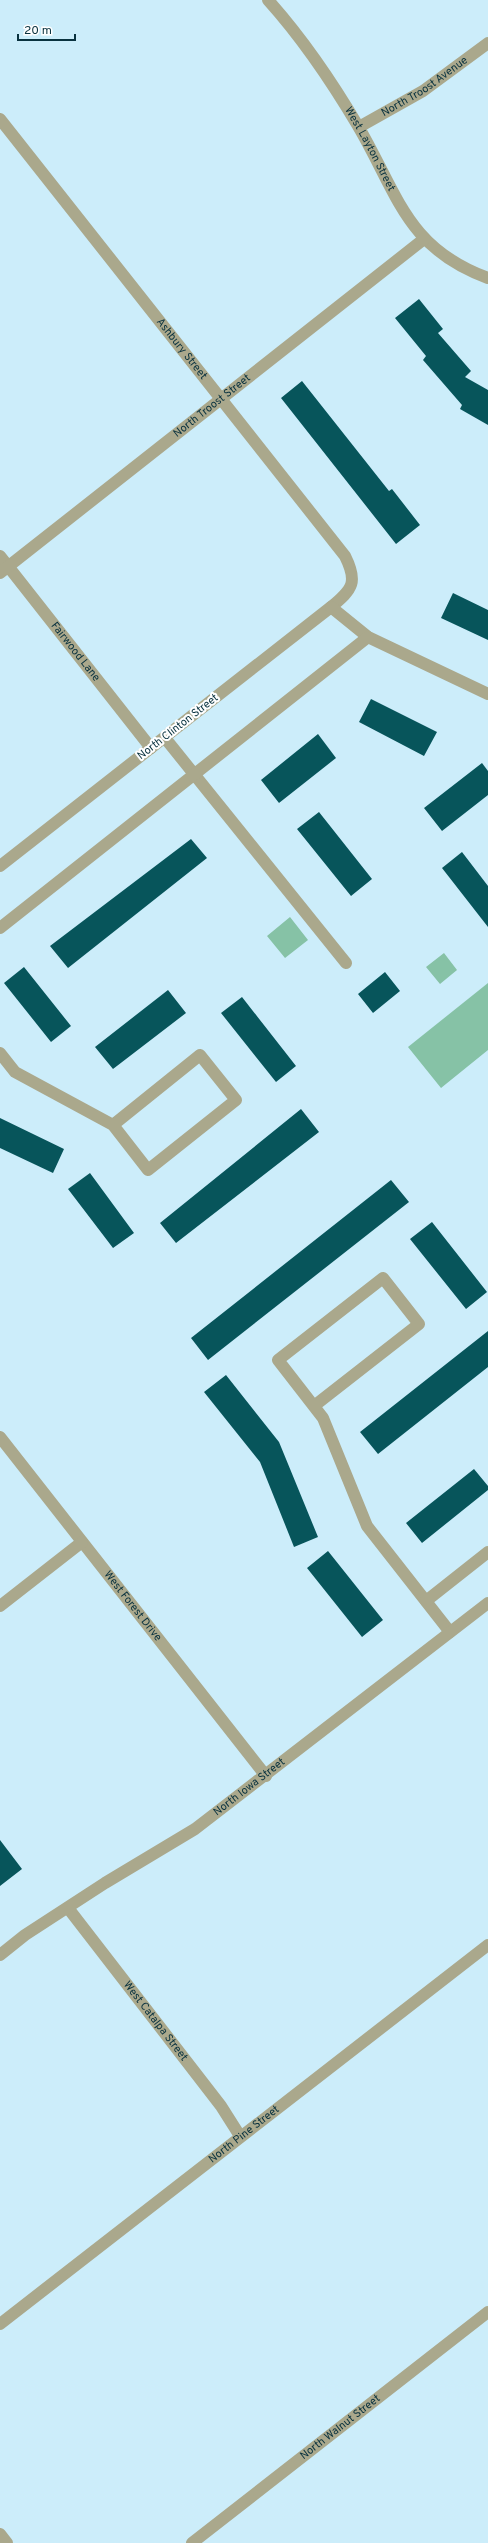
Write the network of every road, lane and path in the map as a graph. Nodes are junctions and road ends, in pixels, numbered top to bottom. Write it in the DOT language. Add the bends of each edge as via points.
graph roads {
  1 [pos="268,0"];
  2 [pos="488,43"];
  3 [pos="0,119"];
  4 [pos="359,127"];
  5 [pos="424,239"];
  6 [pos="488,278"];
  7 [pos="222,400"];
  8 [pos="0,556"];
  9 [pos="4,570"];
  10 [pos="353,584"];
  11 [pos="331,607"];
  12 [pos="368,637"];
  13 [pos="488,694"];
  14 [pos="165,738"];
  15 [pos="151,748"];
  16 [pos="195,775"];
  17 [pos="0,866"];
  18 [pos="0,928"];
  19 [pos="346,964"];
  20 [pos="0,1053"];
  21 [pos="113,1125"];
  22 [pos="314,1406"];
  23 [pos="2,1445"];
  24 [pos="82,1542"];
  25 [pos="488,1552"];
  26 [pos="426,1601"];
  27 [pos="488,1603"];
  28 [pos="0,1606"];
  29 [pos="450,1632"];
  30 [pos="266,1776"];
  31 [pos="68,1908"];
  32 [pos="488,1945"];
  33 [pos="0,1955"];
  34 [pos="240,2136"];
  35 [pos="488,2312"];
  36 [pos="0,2324"];
  37 [pos="0,2534"];
  38 [pos="7,2543"];
  39 [pos="192,2543"];
  1 -- 4 [label="street, West Layton Street" via="329,78"];
  2 -- 4 [label="street, North Troost Avenue" via="423,91"];
  3 -- 7 [label="street, Ashbury Street"];
  4 -- 5 [label="street, West Layton Street" via="398,204"];
  5 -- 6 [label="street, West Layton Street" via="456,264"];
  5 -- 7 [label="street, North Troost Street"];
  7 -- 9 [label="street, North Troost Street"];
  7 -- 10 [label="street, Ashbury Street" via="345,556 353,571"];
  8 -- 9 [label="street, Fairwood Lane"];
  9 -- 15 [label="street, Fairwood Lane"];
  10 -- 11 [label="street, North Clinton Street"];
  11 -- 12 [label="street"];
  11 -- 14 [label="street, North Clinton Street"];
  12 -- 13 [label="street"];
  12 -- 16 [label="street"];
  14 -- 15 [label="street, North Clinton Street"];
  14 -- 16 [label="street"];
  15 -- 17 [label="street, North Clinton Street"];
  16 -- 18 [label="street"];
  16 -- 19 [label="street"];
  20 -- 21 [label="street" via="15,1072"];
  21 -- 21 [label="street" via="148,1170 236,1100 200,1055"];
  22 -- 22 [label="street" via="278,1360 383,1278 419,1324"];
  22 -- 26 [label="street" via="323,1418 367,1526"];
  23 -- 24 [label="street, West Forest Drive"];
  24 -- 28 [label="street"];
  24 -- 30 [label="street, West Forest Drive"];
  25 -- 26 [label="street"];
  26 -- 29 [label="street"];
  27 -- 29 [label="street, North Iowa Street"];
  29 -- 30 [label="street, North Iowa Street"];
  30 -- 31 [label="street, North Iowa Street" via="195,1829"];
  31 -- 33 [label="street, North Iowa Street" via="25,1935"];
  31 -- 34 [label="street, West Catalpa Street" via="221,2106"];
  32 -- 34 [label="street, North Pine Street"];
  34 -- 36 [label="street, North Pine Street"];
  35 -- 39 [label="street, North Walnut Street"];
  37 -- 38 [label="street"];
}
